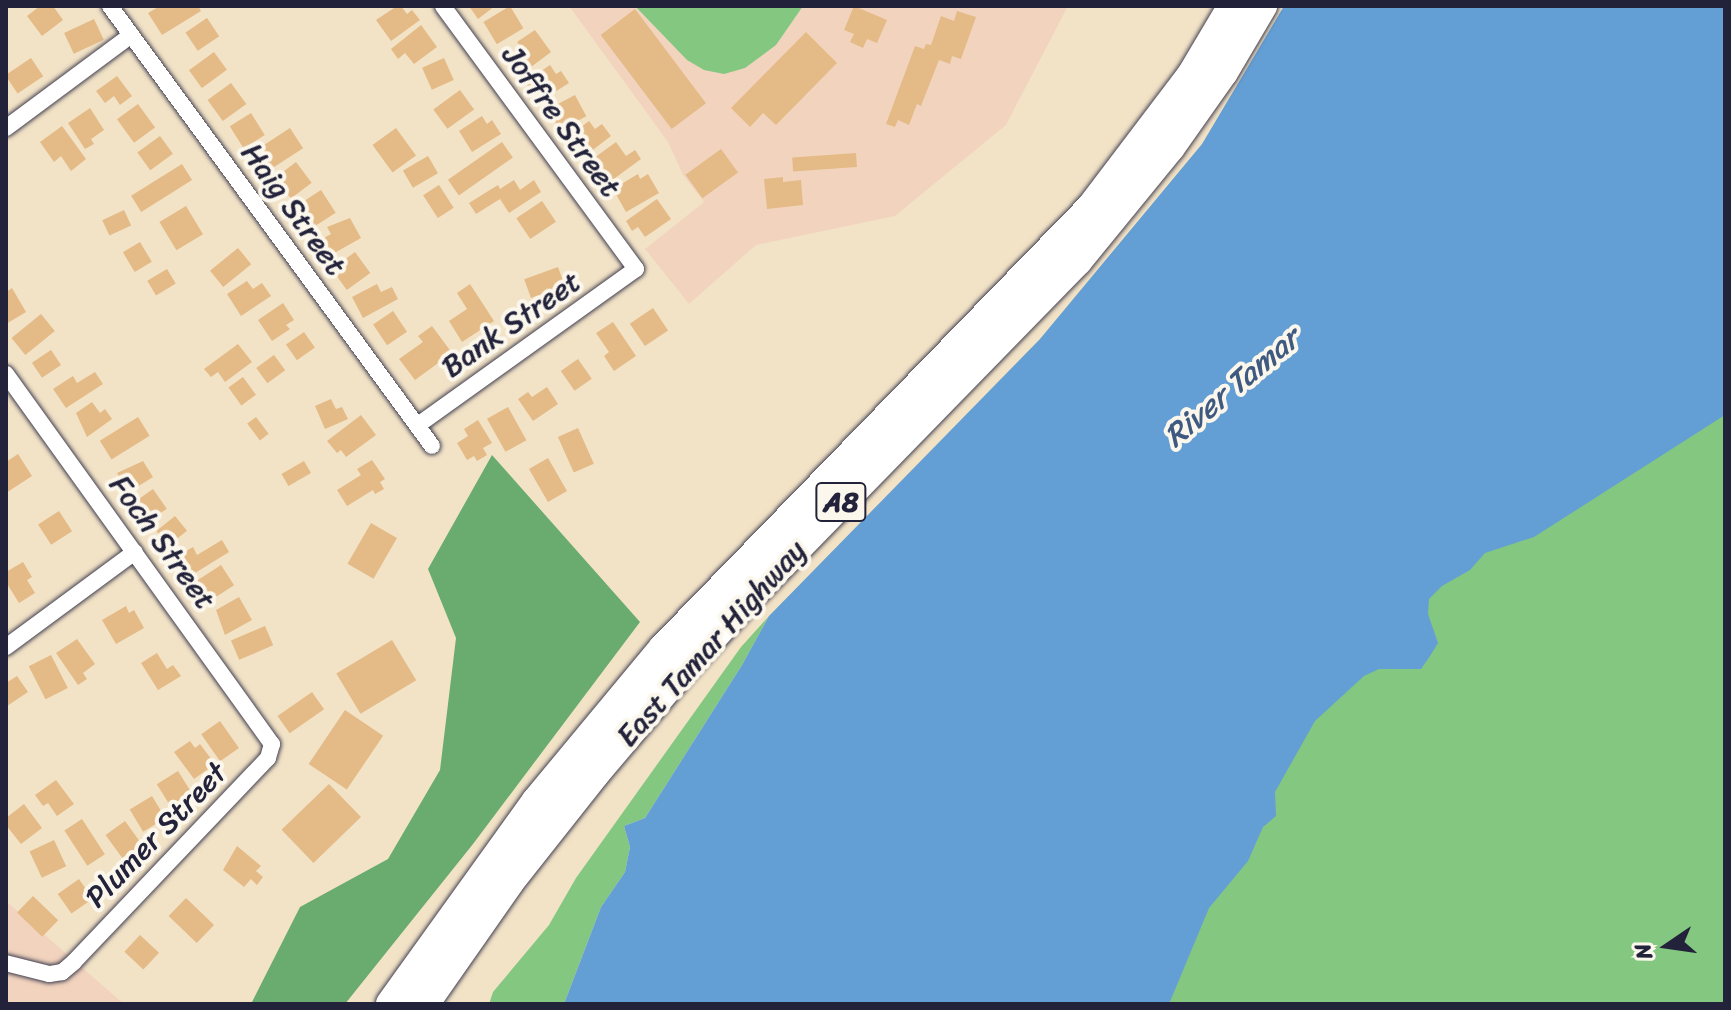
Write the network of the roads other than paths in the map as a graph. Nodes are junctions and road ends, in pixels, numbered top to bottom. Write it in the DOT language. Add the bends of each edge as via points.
graph roads {
  1 [pos="110,6"];
  2 [pos="443,6"];
  3 [pos="1233,6"];
  4 [pos="1262,6"];
  5 [pos="131,35"];
  6 [pos="6,128"];
  7 [pos="636,269"];
  8 [pos="6,374"];
  9 [pos="418,425"];
  10 [pos="432,446"];
  11 [pos="135,552"];
  12 [pos="6,647"];
  13 [pos="272,744"];
  14 [pos="6,963"];
  15 [pos="391,1004"];
  16 [pos="424,1004"];
  1 -- 5 [label="street, Haig Street"];
  2 -- 7 [label="street, Joffre Street"];
  3 -- 15 [label="highway, East Tamar Highway / A8" via="1192,75 1081,219 664,648 536,802"];
  4 -- 16 [label="highway, East Tamar Highway / A8" via="1170,147 1077,261 685,667 509,882"];
  5 -- 6 [label="street"];
  5 -- 9 [label="street, Haig Street"];
  7 -- 9 [label="street, Bank Street"];
  8 -- 11 [label="street, Foch Street"];
  9 -- 10 [label="street, Haig Street"];
  11 -- 12 [label="street"];
  11 -- 13 [label="street, Foch Street"];
  13 -- 14 [label="street, Plumer Street" via="268,758 62,972 49,974"];
}
